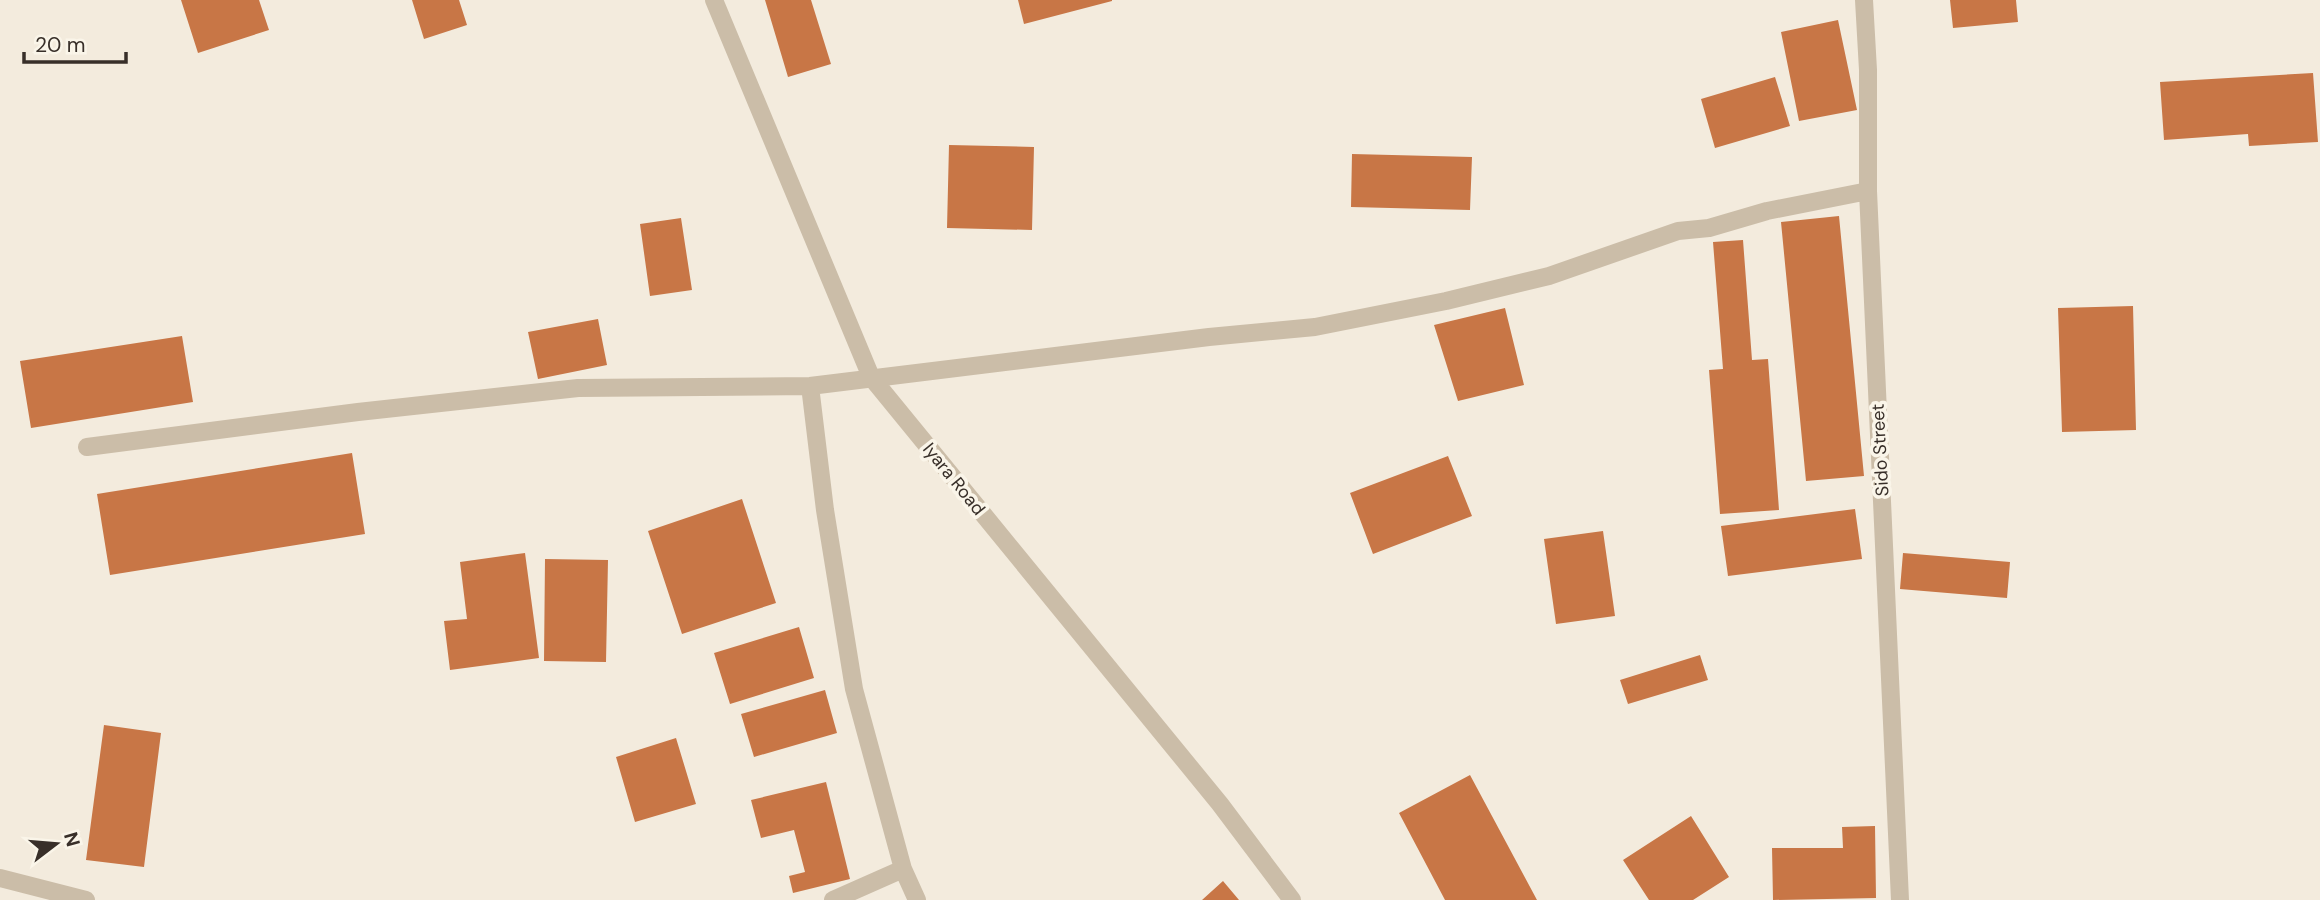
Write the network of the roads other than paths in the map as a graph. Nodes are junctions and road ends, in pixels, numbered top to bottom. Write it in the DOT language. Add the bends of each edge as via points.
graph roads {
  1 [pos="714,0"];
  2 [pos="1864,0"];
  3 [pos="1868,191"];
  4 [pos="871,377"];
  5 [pos="810,386"];
  6 [pos="87,447"];
  7 [pos="903,869"];
  8 [pos="0,878"];
  9 [pos="86,900"];
  10 [pos="833,900"];
  11 [pos="917,900"];
  12 [pos="1292,900"];
  13 [pos="1900,900"];
  1 -- 4 [label="street, Iyara Road"];
  2 -- 3 [label="street, Sido Street"];
  3 -- 4 [label="street" via="1678,231 1549,276 1315,327"];
  3 -- 13 [label="street, Sido Street"];
  4 -- 5 [label="street"];
  4 -- 12 [label="street, Iyara Road" via="1212,793"];
  5 -- 6 [label="street" via="578,388"];
  5 -- 7 [label="street" via="854,689"];
  7 -- 10 [label="street"];
  7 -- 11 [label="street"];
  8 -- 9 [label="street"];
}
